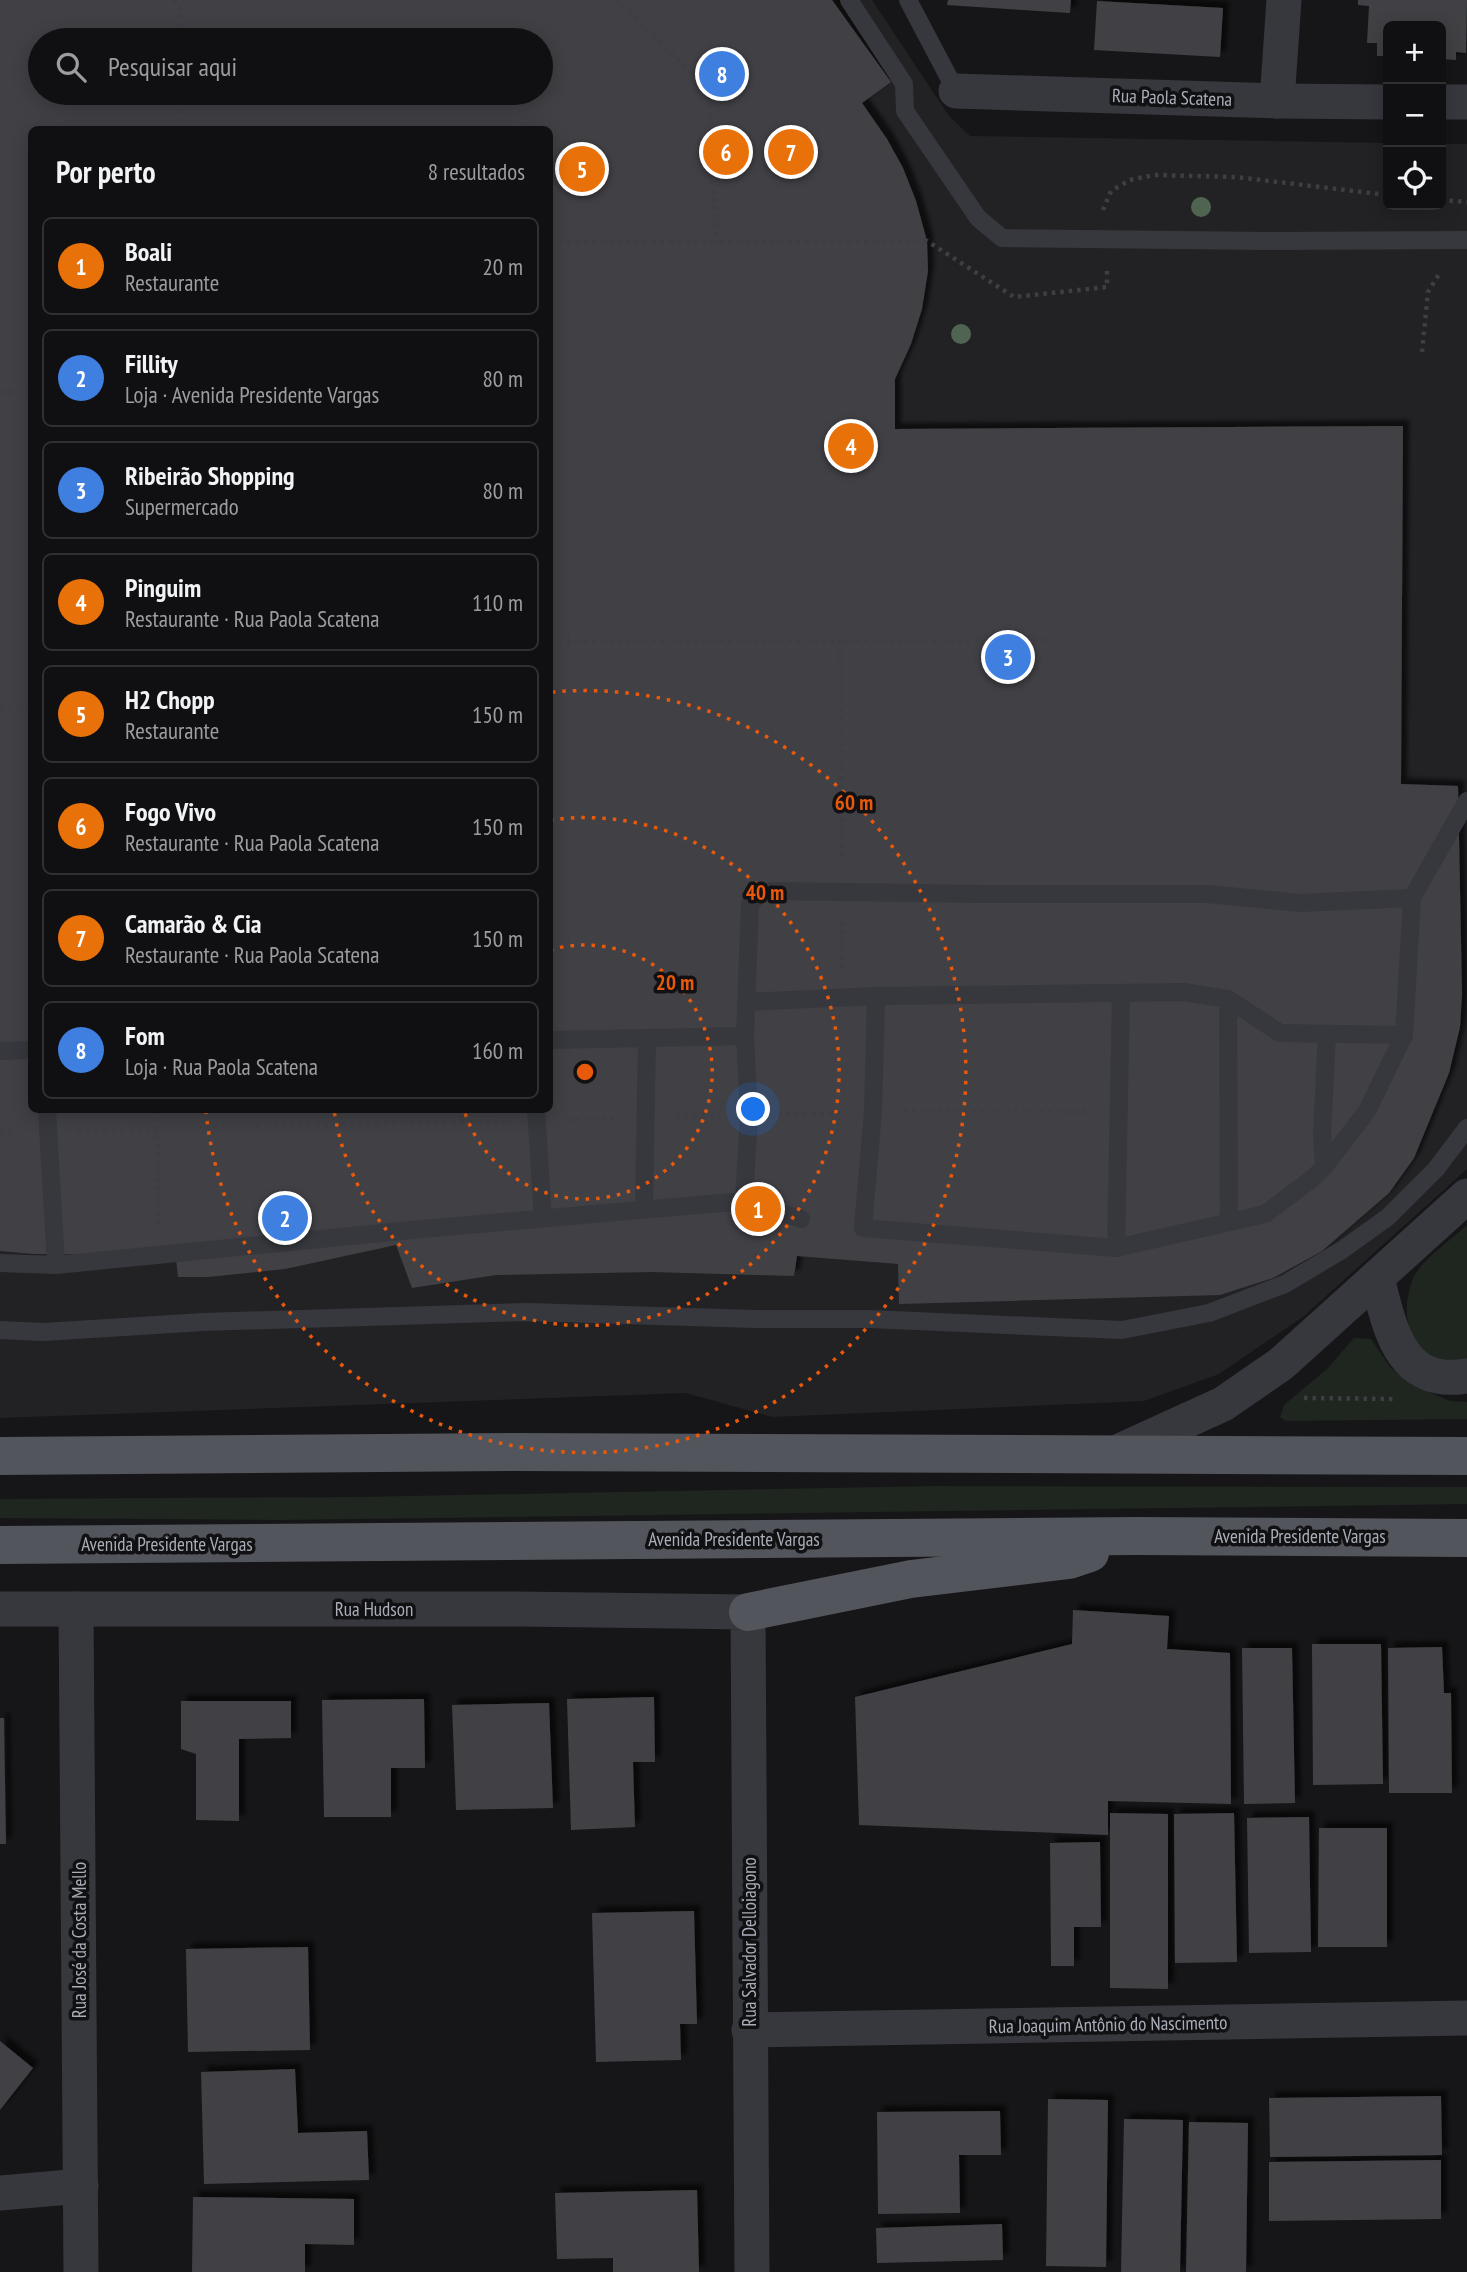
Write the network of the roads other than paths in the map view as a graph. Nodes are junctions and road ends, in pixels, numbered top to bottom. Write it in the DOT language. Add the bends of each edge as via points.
graph roads {
  1 [pos="849,0"];
  2 [pos="908,0"];
  3 [pos="1284,0"];
  4 [pos="956,91"];
  5 [pos="1277,101"];
  6 [pos="1383,102"];
  7 [pos="1446,102"];
  8 [pos="1467,102"];
  9 [pos="1463,240"];
  10 [pos="1467,801"];
  11 [pos="1412,898"];
  12 [pos="1121,994"];
  13 [pos="876,996"];
  14 [pos="1228,999"];
  15 [pos="747,1002"];
  16 [pos="1327,1034"];
  17 [pos="1404,1035"];
  18 [pos="745,1036"];
  19 [pos="648,1038"];
  20 [pos="553,1040"];
  21 [pos="28,1050"];
  22 [pos="0,1051"];
  23 [pos="47,1113"];
  24 [pos="536,1113"];
  25 [pos="1467,1128"];
  26 [pos="1324,1167"];
  27 [pos="1467,1196"];
  28 [pos="744,1201"];
  29 [pos="644,1209"];
  30 [pos="543,1218"];
  31 [pos="801,1219"];
  32 [pos="1229,1221"];
  33 [pos="1116,1248"];
  34 [pos="0,1263"];
  35 [pos="56,1265"];
  36 [pos="1377,1279"];
  37 [pos="0,1330"];
  38 [pos="1467,1376"];
  39 [pos="1111,1455"];
  40 [pos="0,1456"];
  41 [pos="1467,1456"];
  42 [pos="1136,1536"];
  43 [pos="1467,1538"];
  44 [pos="0,1545"];
  45 [pos="0,1609"];
  46 [pos="76,1609"];
  47 [pos="748,1612"];
  48 [pos="1467,2018"];
  49 [pos="749,2030"];
  50 [pos="81,2186"];
  51 [pos="0,2193"];
  52 [pos="81,2272"];
  53 [pos="752,2272"];
  1 -- 9 [label="lane" via="904,84 905,111 978,218 1002,238"];
  2 -- 4 [label="lane"];
  3 -- 5 [label="street"];
  4 -- 5 [label="street, Rua Paola Scatena"];
  5 -- 6 [label="street, Rua Paola Scatena"];
  7 -- 8 [label="street"];
  10 -- 11 [label="lane"];
  11 -- 15 [label="lane" via="1300,903 1209,894 772,891 758,895 750,904"];
  11 -- 17 [label="lane"];
  12 -- 13 [label="lane"];
  12 -- 14 [label="lane" via="1184,992"];
  12 -- 33 [label="lane"];
  13 -- 15 [label="lane"];
  13 -- 33 [label="lane" via="863,1228"];
  14 -- 16 [label="lane" via="1280,1033"];
  14 -- 32 [label="lane"];
  15 -- 18 [label="lane"];
  16 -- 17 [label="lane"];
  16 -- 26 [label="lane"];
  17 -- 26 [label="lane" via="1367,1111"];
  18 -- 19 [label="lane"];
  18 -- 28 [label="lane" via="749,1115"];
  19 -- 20 [label="lane"];
  19 -- 29 [label="lane"];
  21 -- 22 [label="lane"];
  23 -- 35 [label="lane"];
  24 -- 30 [label="lane"];
  25 -- 37 [label="lane" via="1436,1169 1388,1217 1285,1284 1209,1313 1122,1330 528,1312"];
  26 -- 32 [label="lane" via="1265,1214"];
  27 -- 36 [label="street"];
  28 -- 29 [label="lane"];
  28 -- 31 [label="lane"];
  29 -- 30 [label="lane"];
  30 -- 35 [label="lane"];
  32 -- 33 [label="lane"];
  34 -- 35 [label="lane"];
  36 -- 38 [label="street" via="1399,1349 1415,1367 1434,1376"];
  36 -- 39 [label="street" via="1282,1364 1223,1404"];
  39 -- 40 [label="main road" via="511,1452"];
  39 -- 41 [label="main road"];
  42 -- 43 [label="main road, Avenida Presidente Vargas"];
  42 -- 44 [label="main road, Avenida Presidente Vargas"];
  42 -- 47 [label="main road" via="1069,1560 911,1578"];
  45 -- 46 [label="street, Rua Hudson"];
  46 -- 47 [label="street, Rua Hudson"];
  46 -- 50 [label="street, Rua José da Costa Mello"];
  47 -- 49 [label="street, Rua Salvador Delloiagono"];
  48 -- 49 [label="street, Rua Joaquim Antônio do Nascimento"];
  49 -- 53 [label="street, Rua Salvador Delloiagono"];
  50 -- 51 [label="street"];
  50 -- 52 [label="street, Rua José da Costa Mello"];
}
